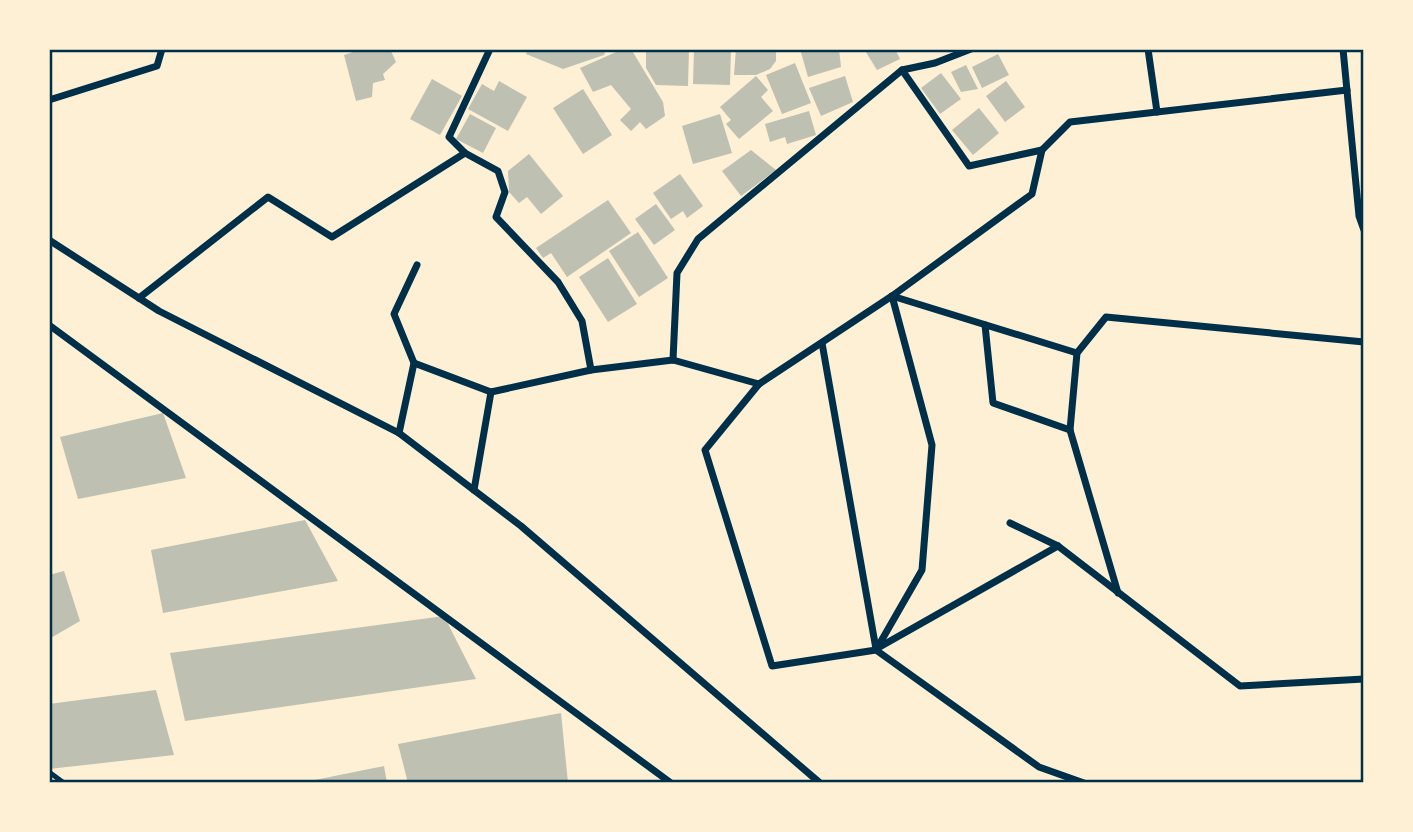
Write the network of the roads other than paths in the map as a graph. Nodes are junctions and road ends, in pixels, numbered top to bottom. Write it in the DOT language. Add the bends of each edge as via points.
graph roads {
  1 [pos="162,49"];
  2 [pos="490,49"];
  3 [pos="971,49"];
  4 [pos="1148,49"];
  5 [pos="1343,49"];
  6 [pos="902,70"];
  7 [pos="1347,90"];
  8 [pos="49,100"];
  9 [pos="1157,112"];
  10 [pos="1042,150"];
  11 [pos="465,153"];
  12 [pos="1364,230"];
  13 [pos="49,240"];
  14 [pos="416,265"];
  15 [pos="892,296"];
  16 [pos="139,298"];
  17 [pos="49,325"];
  18 [pos="985,325"];
  19 [pos="1364,342"];
  20 [pos="822,343"];
  21 [pos="1077,353"];
  22 [pos="673,360"];
  23 [pos="414,363"];
  24 [pos="591,370"];
  25 [pos="760,384"];
  26 [pos="491,392"];
  27 [pos="1070,430"];
  28 [pos="399,433"];
  29 [pos="474,490"];
  30 [pos="1010,523"];
  31 [pos="1058,546"];
  32 [pos="1118,593"];
  33 [pos="876,650"];
  34 [pos="1364,679"];
  35 [pos="49,772"];
  36 [pos="64,783"];
  37 [pos="671,783"];
  38 [pos="820,783"];
  39 [pos="1084,783"];
  1 -- 8 [label="street" via="157,66"];
  2 -- 11 [label="street" via="449,137"];
  3 -- 6 [label="street"];
  4 -- 9 [label="street"];
  5 -- 7 [label="street"];
  6 -- 10 [label="street" via="970,166"];
  6 -- 22 [label="street" via="698,239 677,273"];
  7 -- 9 [label="street"];
  7 -- 12 [label="street"];
  9 -- 10 [label="street" via="1070,121"];
  10 -- 15 [label="street" via="1032,194"];
  11 -- 16 [label="street" via="332,237 268,197"];
  11 -- 24 [label="street" via="498,171 505,192 496,217 564,292 582,321"];
  13 -- 16 [label="street"];
  14 -- 23 [label="street" via="394,314"];
  15 -- 18 [label="street"];
  15 -- 20 [label="street"];
  15 -- 33 [label="street" via="932,445 922,570"];
  16 -- 28 [label="street"];
  17 -- 37 [label="street"];
  18 -- 21 [label="street"];
  18 -- 27 [label="street" via="993,403"];
  19 -- 21 [label="street" via="1106,317"];
  20 -- 25 [label="street"];
  20 -- 33 [label="street"];
  21 -- 27 [label="street"];
  22 -- 24 [label="street"];
  22 -- 25 [label="street"];
  23 -- 26 [label="street"];
  23 -- 28 [label="street"];
  24 -- 26 [label="street"];
  25 -- 33 [label="street" via="705,450 772,666"];
  26 -- 29 [label="street"];
  27 -- 32 [label="street"];
  28 -- 29 [label="street"];
  29 -- 38 [label="street"];
  30 -- 31 [label="street"];
  31 -- 32 [label="street"];
  31 -- 33 [label="street"];
  32 -- 34 [label="street" via="1240,687"];
  33 -- 39 [label="street" via="1039,767"];
  35 -- 36 [label="lane"];
}
